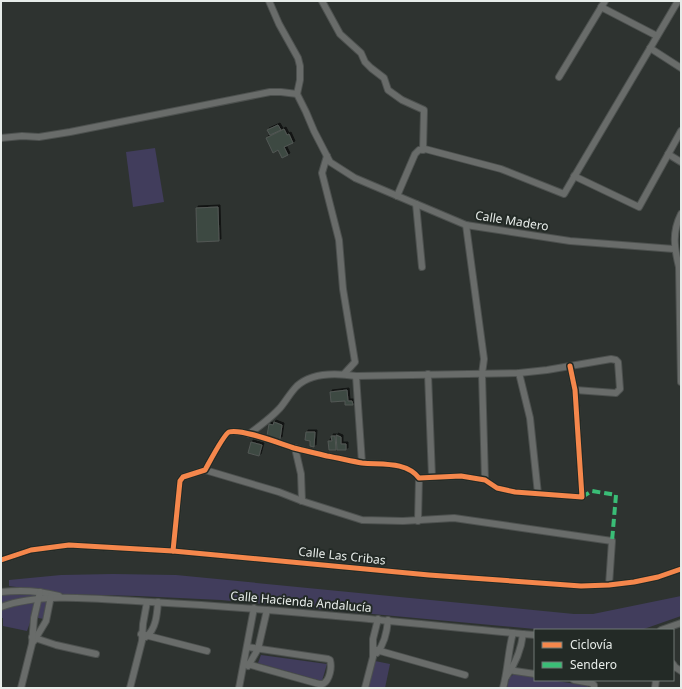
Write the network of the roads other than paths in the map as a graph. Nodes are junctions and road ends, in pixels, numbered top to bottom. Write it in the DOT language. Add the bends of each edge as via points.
graph roads {
  1 [pos="269,1"];
  2 [pos="322,1"];
  3 [pos="605,1"];
  4 [pos="678,1"];
  5 [pos="601,6"];
  6 [pos="657,36"];
  7 [pos="650,48"];
  8 [pos="681,68"];
  9 [pos="559,77"];
  10 [pos="296,94"];
  11 [pos="681,131"];
  12 [pos="1,138"];
  13 [pos="423,150"];
  14 [pos="668,154"];
  15 [pos="327,156"];
  16 [pos="681,162"];
  17 [pos="574,176"];
  18 [pos="397,196"];
  19 [pos="416,204"];
  20 [pos="681,214"];
  21 [pos="466,225"];
  22 [pos="674,249"];
  23 [pos="680,266"];
  24 [pos="422,267"];
  25 [pos="570,366"];
  26 [pos="519,373"];
  27 [pos="344,374"];
  28 [pos="428,374"];
  29 [pos="482,374"];
  30 [pos="356,376"];
  31 [pos="681,382"];
  32 [pos="575,390"];
  33 [pos="249,434"];
  34 [pos="295,448"];
  35 [pos="362,463"];
  36 [pos="205,470"];
  37 [pos="432,477"];
  38 [pos="419,478"];
  39 [pos="485,480"];
  40 [pos="538,494"];
  41 [pos="302,501"];
  42 [pos="418,521"];
  43 [pos="173,551"];
  44 [pos="1,560"];
  45 [pos="681,569"];
  46 [pos="609,585"];
  47 [pos="11,591"];
  48 [pos="1,592"];
  49 [pos="40,592"];
  50 [pos="51,596"];
  51 [pos="38,599"];
  52 [pos="147,602"];
  53 [pos="158,602"];
  54 [pos="12,603"];
  55 [pos="1,607"];
  56 [pos="254,608"];
  57 [pos="267,610"];
  58 [pos="34,618"];
  59 [pos="378,619"];
  60 [pos="388,620"];
  61 [pos="46,621"];
  62 [pos="681,623"];
  63 [pos="143,624"];
  64 [pos="153,627"];
  65 [pos="665,629"];
  66 [pos="513,633"];
  67 [pos="523,634"];
  68 [pos="534,635"];
  69 [pos="148,636"];
  70 [pos="141,638"];
  71 [pos="373,639"];
  72 [pos="33,640"];
  73 [pos="384,642"];
  74 [pos="247,647"];
  75 [pos="258,649"];
  76 [pos="376,650"];
  77 [pos="207,651"];
  78 [pos="96,654"];
  79 [pos="508,655"];
  80 [pos="518,658"];
  81 [pos="247,664"];
  82 [pos="675,666"];
  83 [pos="508,670"];
  84 [pos="681,671"];
  85 [pos="534,674"];
  86 [pos="465,676"];
  87 [pos="580,681"];
  88 [pos="21,688"];
  89 [pos="130,688"];
  90 [pos="239,688"];
  91 [pos="365,688"];
  92 [pos="503,688"];
  93 [pos="594,688"];
  1 -- 10 [label="street" via="299,62 300,80"];
  2 -- 13 [label="street" via="340,34 361,53 365,62 384,78 388,90 424,110"];
  3 -- 5 [label="street"];
  4 -- 6 [label="street"];
  5 -- 6 [label="street"];
  5 -- 9 [label="street"];
  6 -- 7 [label="street"];
  7 -- 8 [label="street"];
  7 -- 17 [label="street"];
  10 -- 12 [label="street" via="270,92 70,132 38,137"];
  10 -- 15 [label="street, Calle Madero"];
  11 -- 14 [label="street"];
  13 -- 17 [label="street" via="501,169 564,194"];
  13 -- 18 [label="street" via="415,154"];
  14 -- 16 [label="street"];
  14 -- 17 [label="street" via="639,207"];
  15 -- 18 [label="street, Calle Madero" via="330,162 355,178"];
  15 -- 27 [label="street" via="322,173 340,240 343,289 355,362"];
  18 -- 19 [label="street, Calle Madero"];
  19 -- 21 [label="street, Calle Madero"];
  19 -- 24 [label="street"];
  20 -- 22 [label="street" via="675,228"];
  21 -- 22 [label="street, Calle Madero" via="570,241"];
  21 -- 29 [label="street" via="484,359"];
  22 -- 23 [label="street"];
  23 -- 31 [label="street"];
  25 -- 26 [label="street"];
  25 -- 32 [label="street"];
  25 -- 32 [label="street" via="611,359 618,362 619,392"];
  26 -- 29 [label="street"];
  26 -- 40 [label="street" via="530,418"];
  27 -- 30 [label="street"];
  27 -- 33 [label="street" via="334,373 302,382 295,387 279,409"];
  28 -- 29 [label="street"];
  28 -- 30 [label="street"];
  28 -- 37 [label="street"];
  29 -- 39 [label="street"];
  30 -- 35 [label="street"];
  32 -- 40 [label="street" via="582,497"];
  33 -- 34 [label="street"];
  33 -- 36 [label="street" via="235,431 227,433"];
  34 -- 35 [label="street"];
  34 -- 41 [label="street" via="301,474"];
  35 -- 38 [label="street" via="387,463 415,473"];
  36 -- 41 [label="street"];
  36 -- 43 [label="street" via="183,477 180,481"];
  37 -- 38 [label="street"];
  37 -- 39 [label="street" via="461,476"];
  38 -- 42 [label="street"];
  39 -- 40 [label="street" via="497,488"];
  41 -- 42 [label="street" via="362,520"];
  42 -- 46 [label="street" via="454,518 612,541"];
  43 -- 44 [label="street, Calle Las Cribas" via="69,545 31,550"];
  43 -- 46 [label="street, Calle Las Cribas" via="536,584"];
  45 -- 46 [label="street, Calle Las Cribas" via="658,577"];
  47 -- 48 [label="street, Calle Hacienda Andalucía"];
  47 -- 49 [label="street, Calle Hacienda Andalucía"];
  47 -- 54 [label="street"];
  49 -- 50 [label="street, Calle Hacienda Andalucía"];
  49 -- 51 [label="street"];
  50 -- 51 [label="street"];
  50 -- 52 [label="street, Calle Hacienda Andalucía"];
  50 -- 61 [label="street"];
  51 -- 54 [label="street"];
  51 -- 58 [label="street"];
  52 -- 53 [label="street, Calle Hacienda Andalucía"];
  52 -- 63 [label="street"];
  53 -- 56 [label="street, Calle Hacienda Andalucía"];
  53 -- 64 [label="street"];
  54 -- 55 [label="street"];
  56 -- 57 [label="street, Calle Hacienda Andalucía"];
  56 -- 74 [label="street"];
  57 -- 59 [label="street, Calle Hacienda Andalucía"];
  57 -- 75 [label="street"];
  58 -- 61 [label="street"];
  58 -- 72 [label="street"];
  59 -- 60 [label="street, Calle Hacienda Andalucía"];
  59 -- 71 [label="street"];
  60 -- 66 [label="street, Calle Hacienda Andalucía"];
  60 -- 73 [label="street"];
  61 -- 72 [label="street"];
  62 -- 65 [label="street"];
  63 -- 64 [label="street"];
  63 -- 70 [label="street"];
  64 -- 69 [label="street"];
  66 -- 67 [label="street, Calle Hacienda Andalucía"];
  66 -- 79 [label="street"];
  67 -- 68 [label="street, Calle Hacienda Andalucía"];
  67 -- 80 [label="street"];
  69 -- 70 [label="street"];
  69 -- 77 [label="street"];
  70 -- 89 [label="street"];
  71 -- 73 [label="street"];
  71 -- 76 [label="street"];
  72 -- 78 [label="street"];
  72 -- 88 [label="street"];
  73 -- 76 [label="street"];
  74 -- 75 [label="street"];
  74 -- 81 [label="street"];
  75 -- 81 [label="street"];
  75 -- 81 [label="street" via="328,659 331,664 328,681 319,684"];
  76 -- 86 [label="street"];
  76 -- 91 [label="street"];
  79 -- 80 [label="street"];
  79 -- 83 [label="street"];
  80 -- 83 [label="street"];
  81 -- 90 [label="street"];
  82 -- 84 [label="street"];
  83 -- 85 [label="street"];
  83 -- 92 [label="street"];
  87 -- 93 [label="street" via="591,683"];
}
